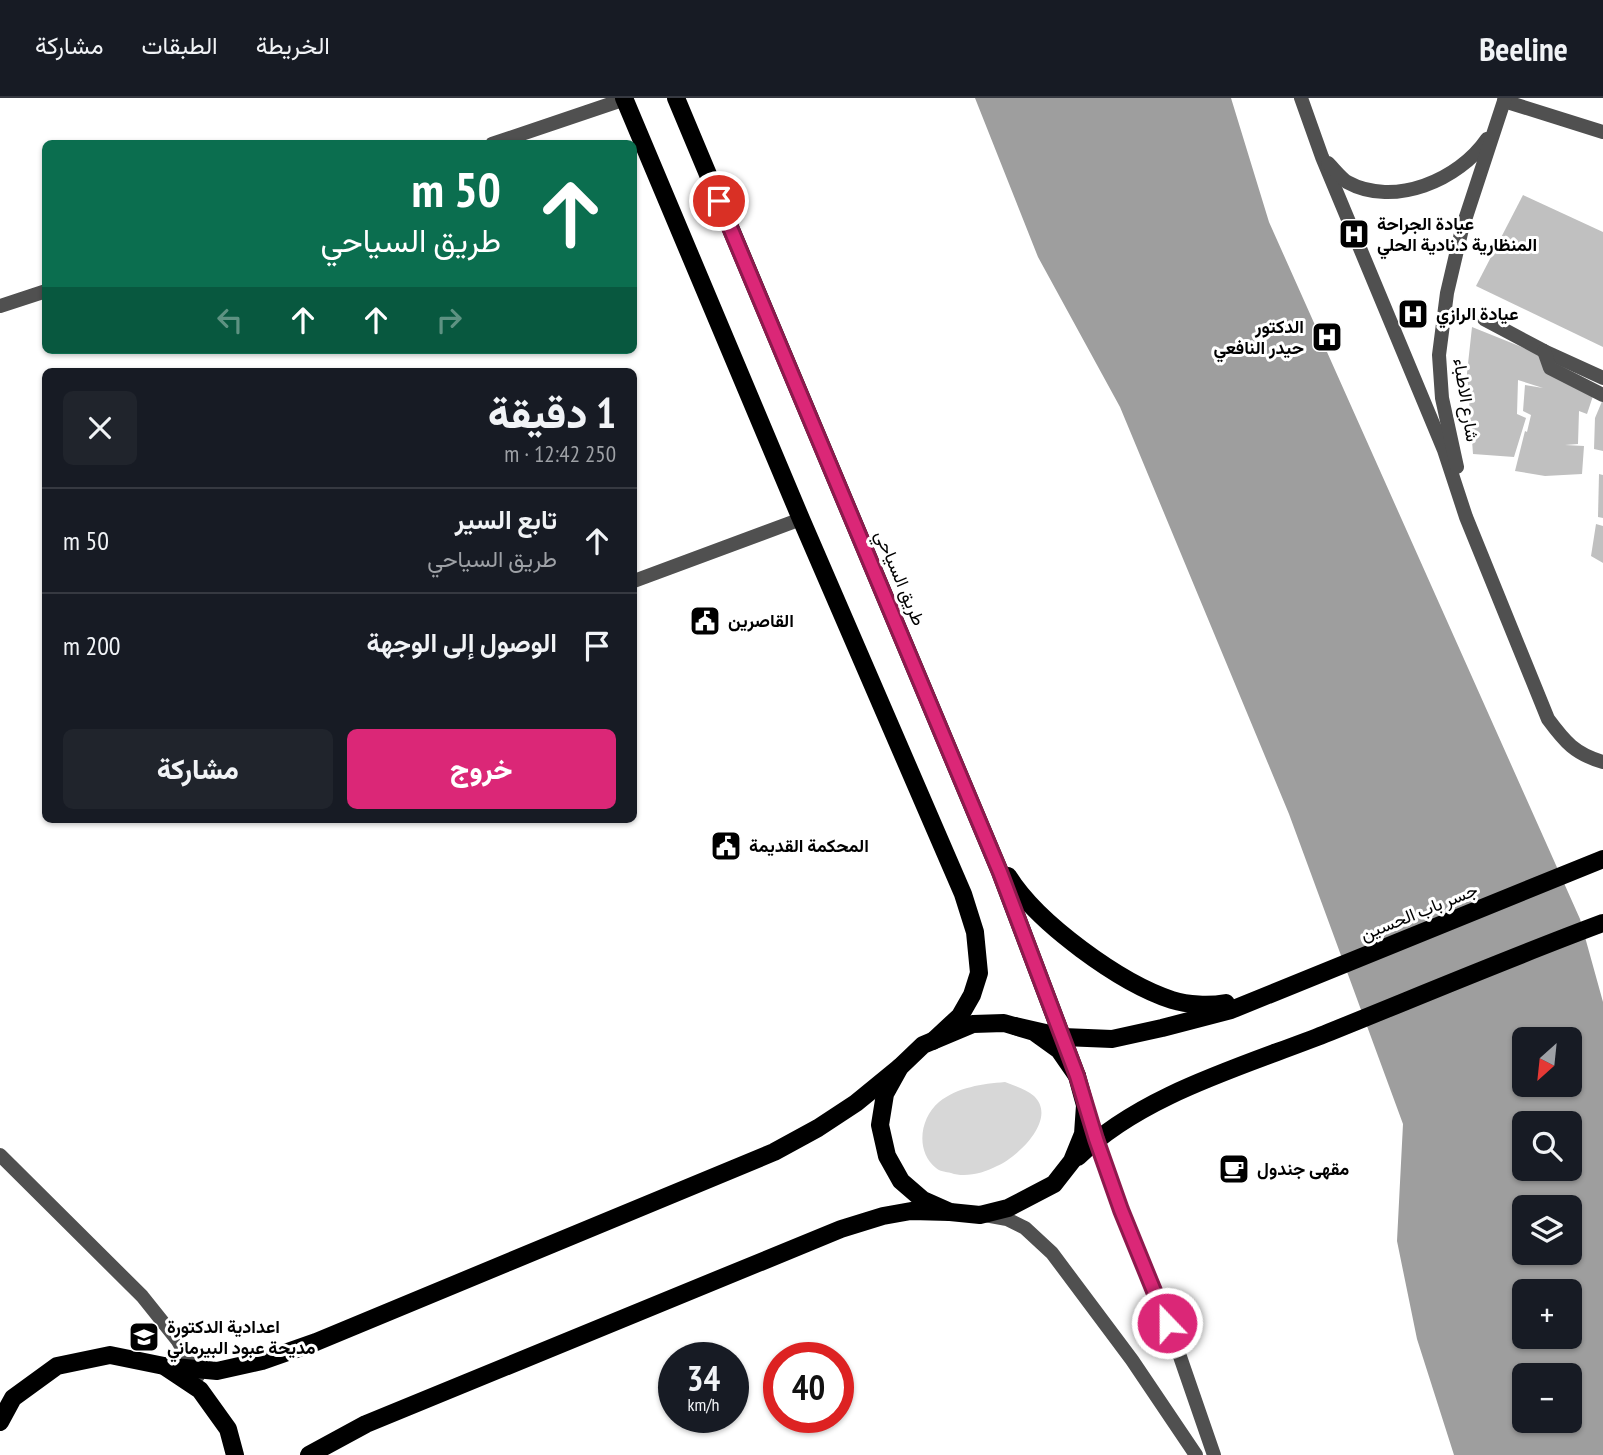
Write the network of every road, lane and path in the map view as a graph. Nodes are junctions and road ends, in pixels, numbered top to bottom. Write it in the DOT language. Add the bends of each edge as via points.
graph roads {
  1 [pos="676,98"];
  2 [pos="1301,98"];
  3 [pos="625,99"];
  4 [pos="1505,100"];
  5 [pos="1495,128"];
  6 [pos="1603,132"];
  7 [pos="504,140"];
  8 [pos="1322,157"];
  9 [pos="42,292"];
  10 [pos="0,306"];
  11 [pos="1484,319"];
  12 [pos="1544,351"];
  13 [pos="1603,378"];
  14 [pos="1603,395"];
  15 [pos="1466,517"];
  16 [pos="801,519"];
  17 [pos="637,580"];
  18 [pos="1603,762"];
  19 [pos="988,844"];
  20 [pos="1603,859"];
  21 [pos="1599,925"];
  22 [pos="1273,993"];
  23 [pos="1015,1026"];
  24 [pos="1063,1037"];
  25 [pos="933,1041"];
  26 [pos="900,1067"];
  27 [pos="1077,1076"];
  28 [pos="1085,1105"];
  29 [pos="1096,1139"];
  30 [pos="0,1155"];
  31 [pos="1068,1167"];
  32 [pos="950,1212"];
  33 [pos="980,1215"];
  34 [pos="164,1366"];
  35 [pos="194,1368"];
  36 [pos="0,1422"];
  37 [pos="228,1429"];
  38 [pos="235,1455"];
  39 [pos="309,1455"];
  40 [pos="1196,1455"];
  41 [pos="1214,1455"];
  1 -- 19 [label="main road, طريق السياحي"];
  2 -- 8 [label="street"];
  3 -- 7 [label="street"];
  3 -- 16 [label="main road"];
  4 -- 5 [label="street, شارع الاطباء"];
  4 -- 6 [label="street"];
  5 -- 8 [label="street, شارع الاطباء" via="1461,166 1433,183 1396,192 1364,189 1345,181"];
  5 -- 15 [label="street, شارع الاطباء" via="1462,229 1439,355 1442,398"];
  8 -- 15 [label="street" via="1444,450"];
  9 -- 10 [label="street"];
  11 -- 12 [label="street"];
  12 -- 13 [label="street"];
  12 -- 14 [label="street" via="1549,368"];
  15 -- 18 [label="street" via="1548,719 1566,742"];
  16 -- 17 [label="street"];
  16 -- 25 [label="main road" via="963,894 975,932 979,974 972,995 960,1016"];
  19 -- 22 [label="main road" via="1032,907 1073,943 1131,982 1173,1000 1212,1005"];
  19 -- 24 [label="main road, طريق السياحي"];
  20 -- 22 [label="main road, جسر باب الحسين"];
  21 -- 29 [label="main road" via="1240,1065 1165,1099"];
  22 -- 24 [label="main road" via="1231,1010 1112,1039"];
  23 -- 24 [label="main road"];
  23 -- 25 [label="main road" via="972,1024"];
  23 -- 27 [label="main road" via="1034,1032 1059,1051"];
  24 -- 27 [label="main road, طريق السياحي"];
  25 -- 26 [label="main road"];
  26 -- 32 [label="main road" via="885,1094 880,1125 887,1156 901,1181 923,1200"];
  26 -- 35 [label="main road" via="846,1110 774,1152 316,1342 217,1371"];
  27 -- 28 [label="main road"];
  28 -- 29 [label="street"];
  28 -- 31 [label="main road" via="1083,1134"];
  29 -- 31 [label="main road"];
  29 -- 41 [label="street"];
  30 -- 35 [label="street" via="142,1296"];
  31 -- 33 [label="main road" via="1054,1184 1008,1208"];
  32 -- 33 [label="main road"];
  32 -- 39 [label="main road" via="911,1211 841,1229 366,1424"];
  33 -- 40 [label="street" via="1007,1219 1025,1228 1052,1253"];
  34 -- 35 [label="main road"];
  34 -- 36 [label="main road" via="110,1355 57,1366 13,1398"];
  34 -- 37 [label="main road" via="200,1390"];
  35 -- 37 [label="street"];
  37 -- 38 [label="main road"];
}
